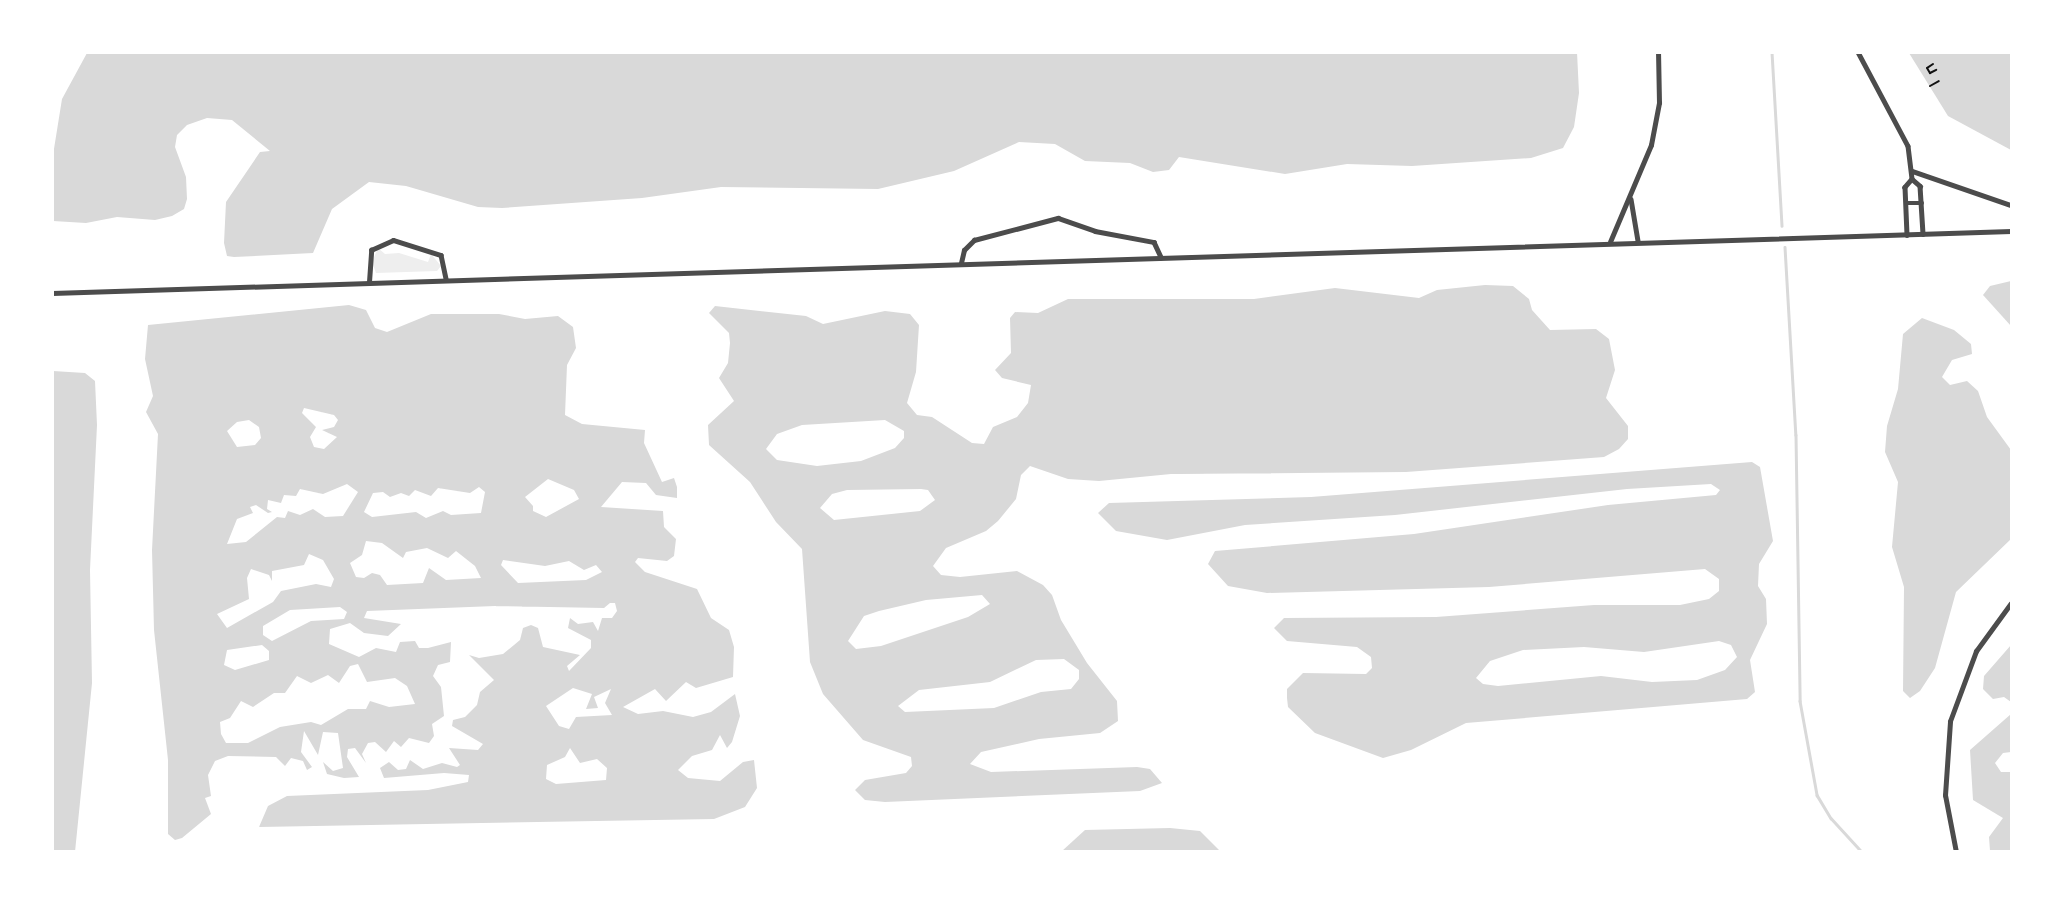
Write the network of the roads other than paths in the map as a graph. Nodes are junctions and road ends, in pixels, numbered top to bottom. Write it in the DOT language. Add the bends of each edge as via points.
graph roads {
  1 [pos="1658,52"];
  2 [pos="1858,52"];
  3 [pos="1912,171"];
  4 [pos="1912,179"];
  5 [pos="1631,199"];
  6 [pos="1906,203"];
  7 [pos="1922,203"];
  8 [pos="2011,205"];
  9 [pos="2011,231"];
  10 [pos="1923,234"];
  11 [pos="1907,235"];
  12 [pos="1638,241"];
  13 [pos="1610,242"];
  14 [pos="1161,257"];
  15 [pos="961,263"];
  16 [pos="446,279"];
  17 [pos="369,282"];
  18 [pos="52,293"];
  19 [pos="2011,603"];
  20 [pos="1956,852"];
  1 -- 5 [label="street" via="1659,103 1651,145"];
  2 -- 3 [label="street" via="1905,135"];
  3 -- 4 [label="street"];
  3 -- 8 [label="street"];
  4 -- 6 [label="street" via="1905,187"];
  4 -- 7 [label="street" via="1920,186"];
  5 -- 12 [label="street"];
  5 -- 13 [label="street"];
  6 -- 7 [label="street"];
  6 -- 11 [label="street"];
  7 -- 10 [label="street"];
  9 -- 10 [label="street"];
  10 -- 11 [label="street"];
  11 -- 12 [label="street"];
  12 -- 13 [label="street"];
  13 -- 14 [label="street"];
  14 -- 15 [label="street"];
  14 -- 15 [label="street" via="1154,242 1094,231 1058,218 974,240 964,250"];
  15 -- 16 [label="street"];
  16 -- 17 [label="street"];
  16 -- 17 [label="street" via="441,255 393,240 371,250"];
  17 -- 18 [label="street"];
  19 -- 20 [label="street" via="1976,651 1950,721 1945,795"];
}
